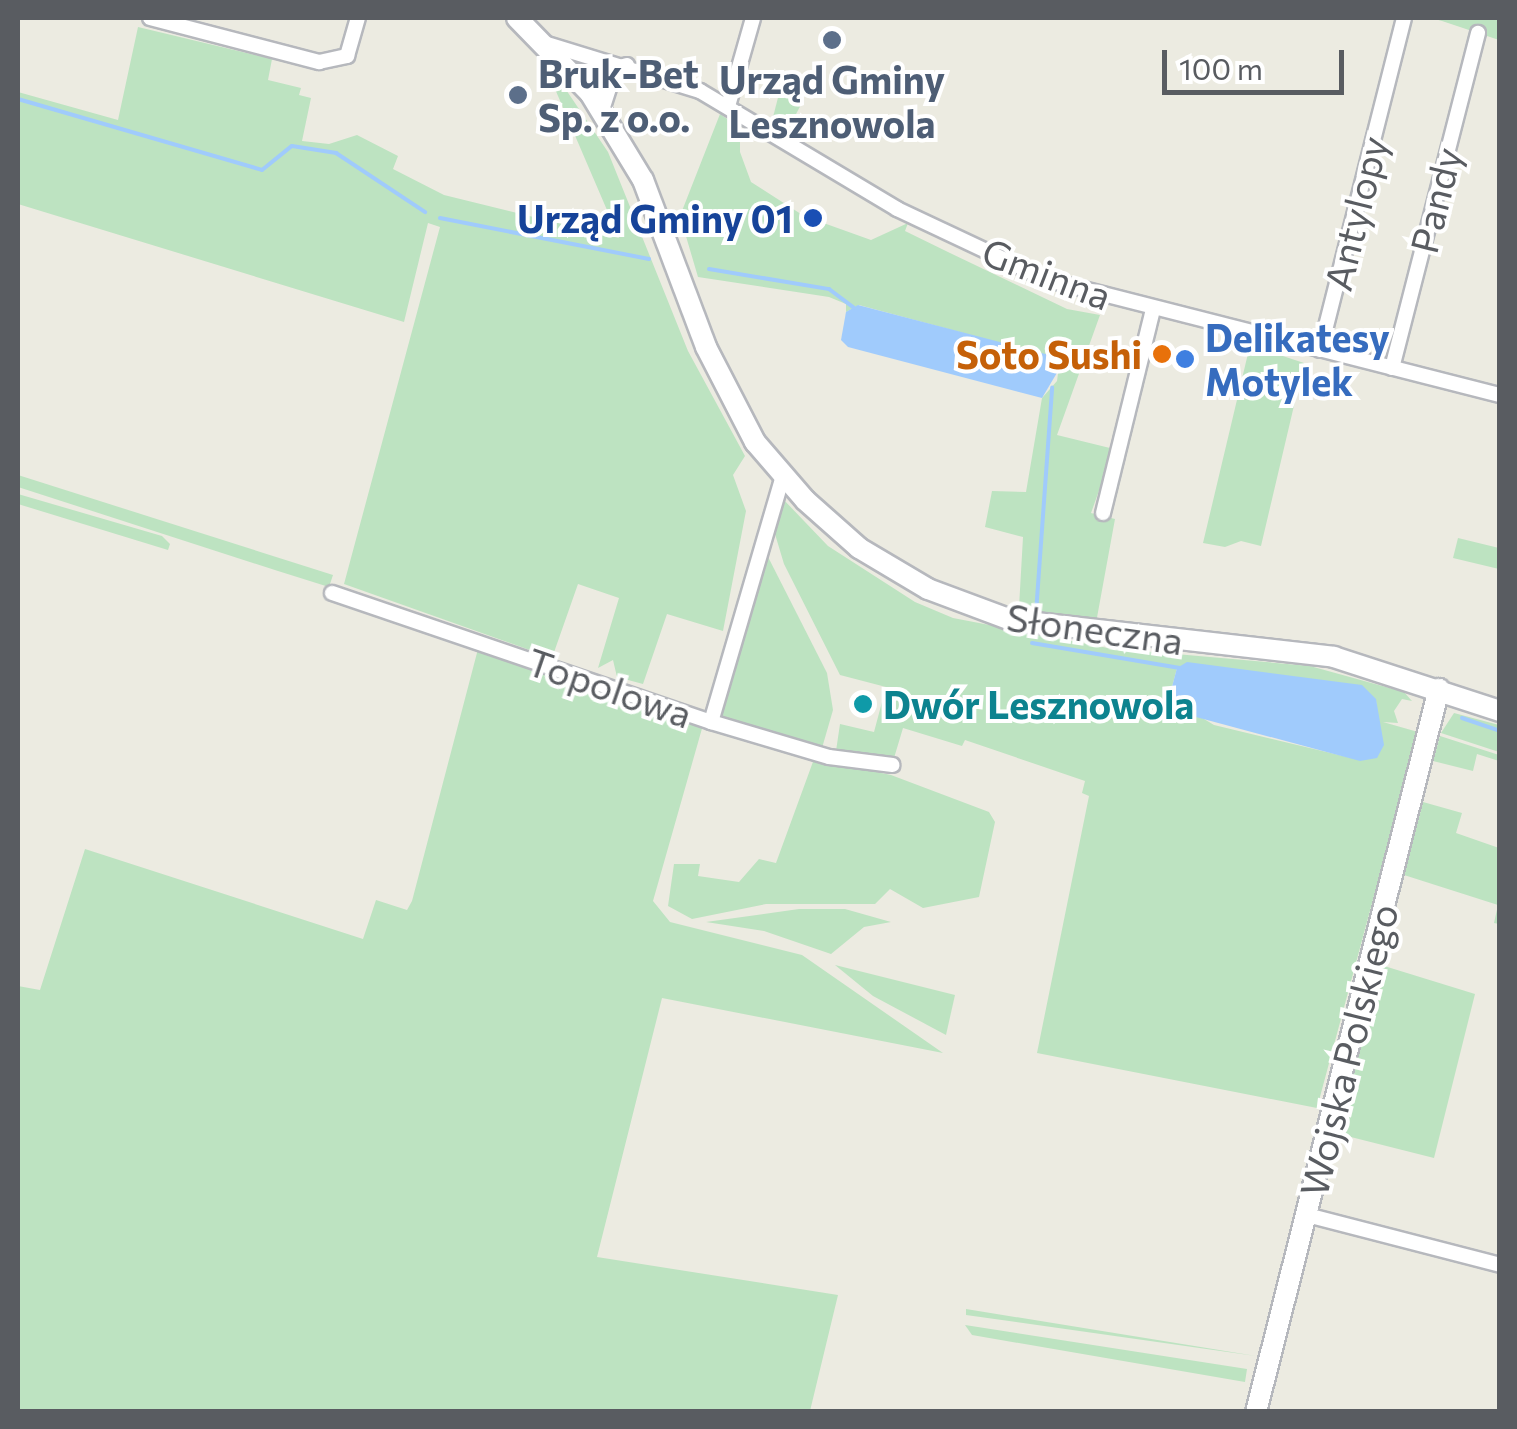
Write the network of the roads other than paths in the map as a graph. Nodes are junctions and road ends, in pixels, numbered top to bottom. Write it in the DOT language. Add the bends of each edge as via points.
graph roads {
  1 [pos="150,18"];
  2 [pos="358,18"];
  3 [pos="518,18"];
  4 [pos="753,18"];
  5 [pos="1404,18"];
  6 [pos="1478,33"];
  7 [pos="546,44"];
  8 [pos="617,65"];
  9 [pos="578,79"];
  10 [pos="728,106"];
  11 [pos="602,110"];
  12 [pos="1153,309"];
  13 [pos="1320,350"];
  14 [pos="1392,368"];
  15 [pos="1500,395"];
  16 [pos="782,476"];
  17 [pos="1103,513"];
  18 [pos="332,593"];
  19 [pos="1439,689"];
  20 [pos="1500,711"];
  21 [pos="711,722"];
  22 [pos="892,765"];
  23 [pos="1307,1215"];
  24 [pos="1500,1265"];
  25 [pos="1256,1412"];
  1 -- 2 [label="street" via="320,62 347,56"];
  3 -- 7 [label="main road, Słoneczna"];
  4 -- 10 [label="street"];
  5 -- 13 [label="street, Antylopy"];
  6 -- 14 [label="street, Pandy"];
  7 -- 8 [label="street, Gminna"];
  7 -- 9 [label="main road, Słoneczna"];
  8 -- 9 [label="street"];
  8 -- 10 [label="street, Gminna"];
  8 -- 11 [label="street"];
  9 -- 11 [label="main road, Słoneczna"];
  10 -- 12 [label="street, Gminna" via="880,200 1002,260"];
  11 -- 16 [label="main road, Słoneczna" via="643,180 727,394"];
  12 -- 13 [label="street, Gminna"];
  12 -- 17 [label="street"];
  13 -- 14 [label="street, Gminna"];
  14 -- 15 [label="street, Gminna"];
  16 -- 19 [label="main road, Słoneczna" via="859,548 928,589 982,611 1075,632 1334,657"];
  16 -- 21 [label="street"];
  18 -- 21 [label="street, Topolowa"];
  19 -- 20 [label="main road, Słoneczna"];
  19 -- 23 [label="main road, Wojska Polskiego"];
  21 -- 22 [label="street, Topolowa" via="828,757"];
  23 -- 24 [label="street"];
  23 -- 25 [label="main road, Wojska Polskiego"];
}
